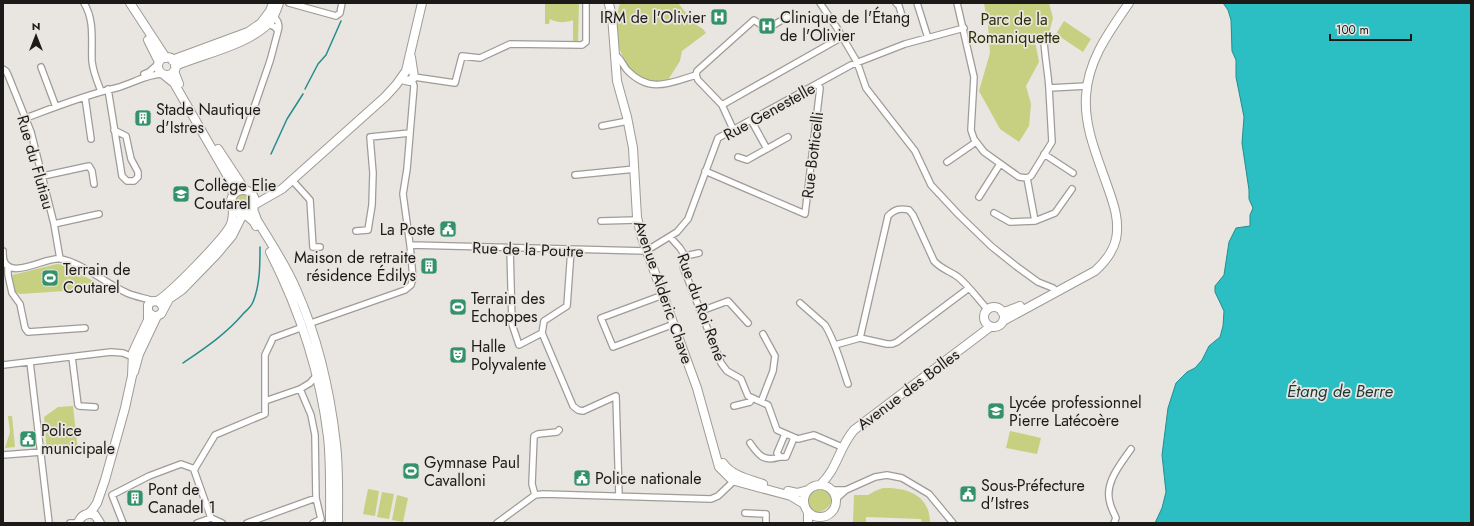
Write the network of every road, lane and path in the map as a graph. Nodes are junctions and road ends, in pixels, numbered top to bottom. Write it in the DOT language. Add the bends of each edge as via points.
graph roads {
  1 [pos="84,3"];
  2 [pos="130,3"];
  3 [pos="273,3"];
  4 [pos="279,3"];
  5 [pos="289,3"];
  6 [pos="342,3"];
  7 [pos="422,3"];
  8 [pos="586,3"];
  9 [pos="612,3"];
  10 [pos="820,3"];
  11 [pos="896,3"];
  12 [pos="917,3"];
  13 [pos="957,3"];
  14 [pos="1129,3"];
  15 [pos="792,14"];
  16 [pos="271,15"];
  17 [pos="903,19"];
  18 [pos="265,22"];
  19 [pos="964,28"];
  20 [pos="278,31"];
  21 [pos="842,37"];
  22 [pos="928,38"];
  23 [pos="1044,41"];
  24 [pos="614,54"];
  25 [pos="857,62"];
  26 [pos="167,63"];
  27 [pos="41,67"];
  28 [pos="3,69"];
  29 [pos="164,74"];
  30 [pos="696,75"];
  31 [pos="408,76"];
  32 [pos="817,84"];
  33 [pos="1087,86"];
  34 [pos="1049,88"];
  35 [pos="108,89"];
  36 [pos="101,91"];
  37 [pos="84,97"];
  38 [pos="722,105"];
  39 [pos="56,107"];
  40 [pos="26,118"];
  41 [pos="751,120"];
  42 [pos="628,121"];
  43 [pos="602,126"];
  44 [pos="114,130"];
  45 [pos="733,130"];
  46 [pos="410,133"];
  47 [pos="788,137"];
  48 [pos="91,139"];
  49 [pos="976,142"];
  50 [pos="240,148"];
  51 [pos="767,149"];
  52 [pos="1044,154"];
  53 [pos="738,157"];
  54 [pos="119,159"];
  55 [pos="133,162"];
  56 [pos="947,162"];
  57 [pos="1000,164"];
  58 [pos="635,169"];
  59 [pos="706,171"];
  60 [pos="1073,173"];
  61 [pos="575,175"];
  62 [pos="43,176"];
  63 [pos="1027,178"];
  64 [pos="292,180"];
  65 [pos="94,184"];
  66 [pos="1072,190"];
  67 [pos="249,192"];
  68 [pos="233,195"];
  69 [pos="980,197"];
  70 [pos="269,198"];
  71 [pos="254,207"];
  72 [pos="233,209"];
  73 [pos="994,213"];
  74 [pos="99,214"];
  75 [pos="244,214"];
  76 [pos="637,220"];
  77 [pos="601,221"];
  78 [pos="1035,221"];
  79 [pos="54,224"];
  80 [pos="356,231"];
  81 [pos="670,237"];
  82 [pos="410,245"];
  83 [pos="320,247"];
  84 [pos="510,248"];
  85 [pos="571,250"];
  86 [pos="646,251"];
  87 [pos="699,253"];
  88 [pos="3,255"];
  89 [pos="685,256"];
  90 [pos="60,259"];
  91 [pos="8,267"];
  92 [pos="969,288"];
  93 [pos="1055,290"];
  94 [pos="663,295"];
  95 [pos="142,298"];
  96 [pos="156,301"];
  97 [pos="800,303"];
  98 [pos="163,308"];
  99 [pos="148,310"];
  100 [pos="988,310"];
  101 [pos="700,311"];
  102 [pos="1002,312"];
  103 [pos="157,316"];
  104 [pos="1003,321"];
  105 [pos="748,322"];
  106 [pos="674,324"];
  107 [pos="988,324"];
  108 [pos="307,325"];
  109 [pos="85,328"];
  110 [pos="542,333"];
  111 [pos="763,334"];
  112 [pos="860,338"];
  113 [pos="835,345"];
  114 [pos="72,357"];
  115 [pos="133,357"];
  116 [pos="30,362"];
  117 [pos="3,365"];
  118 [pos="317,375"];
  119 [pos="132,376"];
  120 [pos="848,384"];
  121 [pos="300,390"];
  122 [pos="752,398"];
  123 [pos="265,401"];
  124 [pos="761,402"];
  125 [pos="734,406"];
  126 [pos="95,407"];
  127 [pos="559,430"];
  128 [pos="785,434"];
  129 [pos="794,438"];
  130 [pos="750,444"];
  131 [pos="842,447"];
  132 [pos="1131,449"];
  133 [pos="41,452"];
  134 [pos="3,455"];
  135 [pos="780,457"];
  136 [pos="834,467"];
  137 [pos="195,469"];
  138 [pos="737,478"];
  139 [pos="820,485"];
  140 [pos="808,490"];
  141 [pos="832,490"];
  142 [pos="846,490"];
  143 [pos="533,496"];
  144 [pos="619,496"];
  145 [pos="316,498"];
  146 [pos="836,499"];
  147 [pos="97,503"];
  148 [pos="804,504"];
  149 [pos="808,512"];
  150 [pos="745,513"];
  151 [pos="88,514"];
  152 [pos="211,518"];
  153 [pos="99,520"];
  154 [pos="321,520"];
  155 [pos="820,520"];
  156 [pos="259,521"];
  157 [pos="49,523"];
  158 [pos="70,523"];
  159 [pos="78,523"];
  160 [pos="124,523"];
  161 [pos="197,523"];
  162 [pos="222,523"];
  163 [pos="247,523"];
  164 [pos="313,523"];
  165 [pos="329,523"];
  166 [pos="338,523"];
  167 [pos="497,523"];
  168 [pos="766,523"];
  169 [pos="808,523"];
  170 [pos="953,523"];
  171 [pos="1114,523"];
  1 -- 36 [label="street" via="93,34 92,62"];
  2 -- 26 [label="main road"];
  3 -- 16 [label="main road"];
  4 -- 16 [label="main road"];
  5 -- 6 [label="street" via="336,16 340,13"];
  7 -- 31 [label="main road" via="410,52"];
  8 -- 31 [label="street" via="586,42 582,45 510,44 480,58 462,56 455,83"];
  9 -- 24 [label="main road, Avenue Alderic Chave"];
  10 -- 21 [label="street"];
  11 -- 17 [label="street"];
  12 -- 22 [label="street"];
  13 -- 19 [label="street"];
  14 -- 33 [label="main road" via="1101,44"];
  15 -- 30 [label="street" via="767,29 754,20 700,67"];
  16 -- 18 [label="main road"];
  16 -- 20 [label="street" via="279,24"];
  18 -- 20 [label="street" via="276,27"];
  18 -- 26 [label="main road" via="242,35"];
  19 -- 22 [label="street, Rue Genestelle"];
  19 -- 49 [label="street" via="974,77 971,130"];
  20 -- 50 [label="street"];
  21 -- 25 [label="street"];
  21 -- 38 [label="street"];
  22 -- 25 [label="street, Rue Genestelle"];
  23 -- 34 [label="street"];
  24 -- 30 [label="street" via="627,70 647,84 670,84"];
  24 -- 42 [label="main road, Avenue Alderic Chave" via="617,80"];
  25 -- 32 [label="street, Rue Genestelle"];
  25 -- 93 [label="street" via="866,88 915,151 931,185 996,250 1038,282"];
  26 -- 29 [label="main road" via="170,74"];
  26 -- 29 [label="main road" via="158,69"];
  26 -- 35 [label="street"];
  26 -- 67 [label="main road" via="208,135"];
  27 -- 39 [label="street"];
  28 -- 40 [label="street, Rue du Flutiau"];
  29 -- 35 [label="street" via="154,74"];
  29 -- 68 [label="main road" via="174,83 231,182"];
  30 -- 38 [label="street"];
  31 -- 46 [label="street" via="414,86"];
  31 -- 64 [label="main road"];
  32 -- 41 [label="street, Rue Genestelle"];
  32 -- 59 [label="street, Rue Botticelli" via="820,88 805,214"];
  33 -- 34 [label="street"];
  33 -- 93 [label="main road" via="1088,122 1114,207 1117,230 1113,248 1095,271"];
  34 -- 52 [label="street" via="1052,142"];
  35 -- 36 [label="street"];
  35 -- 44 [label="street"];
  36 -- 37 [label="street"];
  37 -- 39 [label="street"];
  37 -- 48 [label="street"];
  38 -- 45 [label="street"];
  39 -- 40 [label="street"];
  40 -- 62 [label="street, Rue du Flutiau"];
  41 -- 45 [label="street, Rue Genestelle"];
  41 -- 51 [label="street"];
  42 -- 43 [label="street"];
  42 -- 58 [label="main road, Avenue Alderic Chave" via="634,148"];
  44 -- 54 [label="street"];
  44 -- 55 [label="street" via="126,136"];
  45 -- 59 [label="street, Rue Genestelle" via="718,138"];
  46 -- 80 [label="street" via="370,137 374,173 372,205 368,230"];
  46 -- 82 [label="street" via="402,194"];
  47 -- 51 [label="street"];
  49 -- 56 [label="street"];
  49 -- 57 [label="street"];
  51 -- 53 [label="street" via="747,160"];
  52 -- 60 [label="street"];
  52 -- 63 [label="street" via="1031,176"];
  54 -- 55 [label="street"];
  54 -- 55 [label="street" via="122,176 128,181 138,177"];
  57 -- 63 [label="street" via="1019,177"];
  57 -- 69 [label="street"];
  58 -- 61 [label="street"];
  58 -- 76 [label="main road, Avenue Alderic Chave"];
  59 -- 81 [label="street, Rue Genestelle" via="688,219"];
  62 -- 65 [label="street" via="89,166"];
  62 -- 79 [label="street, Rue du Flutiau"];
  63 -- 78 [label="street"];
  64 -- 70 [label="main road"];
  64 -- 83 [label="street" via="310,200 313,247"];
  66 -- 78 [label="street" via="1055,214"];
  67 -- 68 [label="main road" via="237,191"];
  67 -- 70 [label="main road"];
  67 -- 71 [label="main road" via="255,201"];
  68 -- 72 [label="main road"];
  70 -- 71 [label="main road"];
  71 -- 75 [label="main road"];
  71 -- 108 [label="main road" via="257,220 296,287"];
  72 -- 75 [label="main road" via="239,214"];
  72 -- 96 [label="main road" via="231,225 226,233 167,295"];
  73 -- 78 [label="street" via="1010,222"];
  74 -- 79 [label="street"];
  75 -- 98 [label="main road" via="232,236 216,255 182,290 169,299"];
  75 -- 108 [label="main road" via="258,228"];
  76 -- 77 [label="street"];
  76 -- 86 [label="main road, Avenue Alderic Chave"];
  79 -- 90 [label="street, Rue du Flutiau"];
  81 -- 86 [label="street, Rue Genestelle"];
  81 -- 89 [label="street, Rue du Roi René"];
  82 -- 84 [label="street, Rue de la Poutre"];
  82 -- 108 [label="street" via="412,285 405,290"];
  84 -- 85 [label="street, Rue de la Poutre"];
  84 -- 110 [label="street" via="512,324 519,345"];
  85 -- 86 [label="street, Rue de la Poutre"];
  85 -- 110 [label="street" via="567,306 544,321"];
  86 -- 94 [label="main road, Avenue Alderic Chave"];
  87 -- 89 [label="street"];
  88 -- 91 [label="street"];
  89 -- 101 [label="street, Rue du Roi René" via="683,267"];
  90 -- 91 [label="street" via="20,269"];
  90 -- 95 [label="street"];
  91 -- 109 [label="street" via="12,293 20,304 28,332"];
  92 -- 100 [label="street"];
  92 -- 112 [label="street" via="897,342 887,344"];
  92 -- 112 [label="street" via="957,276 934,261 909,210 893,211 888,216"];
  93 -- 102 [label="main road"];
  93 -- 104 [label="main road"];
  94 -- 106 [label="main road, Avenue Alderic Chave"];
  94 -- 106 [label="street" via="601,318 612,347"];
  95 -- 96 [label="street"];
  95 -- 99 [label="street"];
  96 -- 98 [label="main road" via="161,303"];
  96 -- 99 [label="main road" via="150,303"];
  97 -- 113 [label="street" via="825,325"];
  98 -- 103 [label="main road"];
  99 -- 103 [label="main road" via="152,316"];
  99 -- 115 [label="main road" via="148,320 136,344"];
  100 -- 102 [label="main road" via="998,308"];
  100 -- 107 [label="main road" via="984,316"];
  101 -- 105 [label="street" via="728,301"];
  101 -- 122 [label="street, Rue du Roi René" via="721,363 727,371 741,379 748,396"];
  102 -- 104 [label="main road"];
  103 -- 119 [label="main road"];
  104 -- 107 [label="main road" via="997,327"];
  106 -- 138 [label="main road, Avenue Alderic Chave" via="697,388 719,467 730,478"];
  107 -- 131 [label="main road, Avenue des Bolles" via="976,338 862,423"];
  108 -- 118 [label="main road"];
  108 -- 123 [label="street" via="273,338 265,355"];
  108 -- 166 [label="main road" via="326,382 335,437"];
  110 -- 144 [label="street" via="573,406 583,411 616,396"];
  111 -- 124 [label="street" via="775,356 773,371"];
  112 -- 113 [label="street"];
  113 -- 120 [label="street"];
  114 -- 115 [label="street" via="111,352"];
  114 -- 116 [label="street"];
  114 -- 126 [label="street" via="78,405 84,408"];
  115 -- 119 [label="main road"];
  116 -- 117 [label="street"];
  116 -- 133 [label="street"];
  118 -- 121 [label="street"];
  118 -- 165 [label="main road" via="328,438"];
  119 -- 147 [label="main road"];
  121 -- 123 [label="street"];
  121 -- 145 [label="street" via="311,415 315,435"];
  122 -- 124 [label="street"];
  122 -- 125 [label="street" via="750,402"];
  123 -- 137 [label="street" via="265,414 215,435"];
  124 -- 128 [label="street" via="768,405 777,430"];
  127 -- 143 [label="street" via="534,436"];
  128 -- 129 [label="street"];
  128 -- 135 [label="street" via="777,453"];
  129 -- 131 [label="street" via="814,435"];
  129 -- 135 [label="street" via="786,457"];
  130 -- 135 [label="street" via="758,455 771,460"];
  131 -- 136 [label="main road, Avenue des Bolles"];
  132 -- 171 [label="street" via="1108,489 1116,518"];
  133 -- 134 [label="street"];
  133 -- 157 [label="street"];
  136 -- 139 [label="main road, Avenue des Bolles"];
  136 -- 141 [label="main road, Avenue des Bolles"];
  137 -- 152 [label="street"];
  137 -- 160 [label="street" via="181,464 149,476 112,495"];
  138 -- 140 [label="main road, Avenue Alderic Chave" via="797,493"];
  138 -- 144 [label="street" via="718,496 711,499"];
  138 -- 148 [label="main road, Avenue Alderic Chave" via="791,496"];
  139 -- 140 [label="main road"];
  139 -- 141 [label="main road"];
  140 -- 148 [label="main road"];
  141 -- 142 [label="street"];
  141 -- 146 [label="main road"];
  142 -- 146 [label="street"];
  142 -- 170 [label="street" via="875,477 887,475 902,478 929,494"];
  143 -- 144 [label="street"];
  143 -- 167 [label="street"];
  145 -- 154 [label="street"];
  145 -- 156 [label="street"];
  146 -- 155 [label="main road" via="832,512"];
  147 -- 151 [label="main road"];
  147 -- 153 [label="main road"];
  148 -- 149 [label="main road"];
  149 -- 155 [label="main road"];
  149 -- 169 [label="main road"];
  150 -- 168 [label="street" via="766,514"];
  151 -- 153 [label="main road" via="95,515"];
  151 -- 159 [label="main road" via="81,517"];
  152 -- 161 [label="street"];
  152 -- 162 [label="street"];
  154 -- 164 [label="street"];
  154 -- 165 [label="street"];
  156 -- 163 [label="street"];
  158 -- 159 [label="street"];
}
